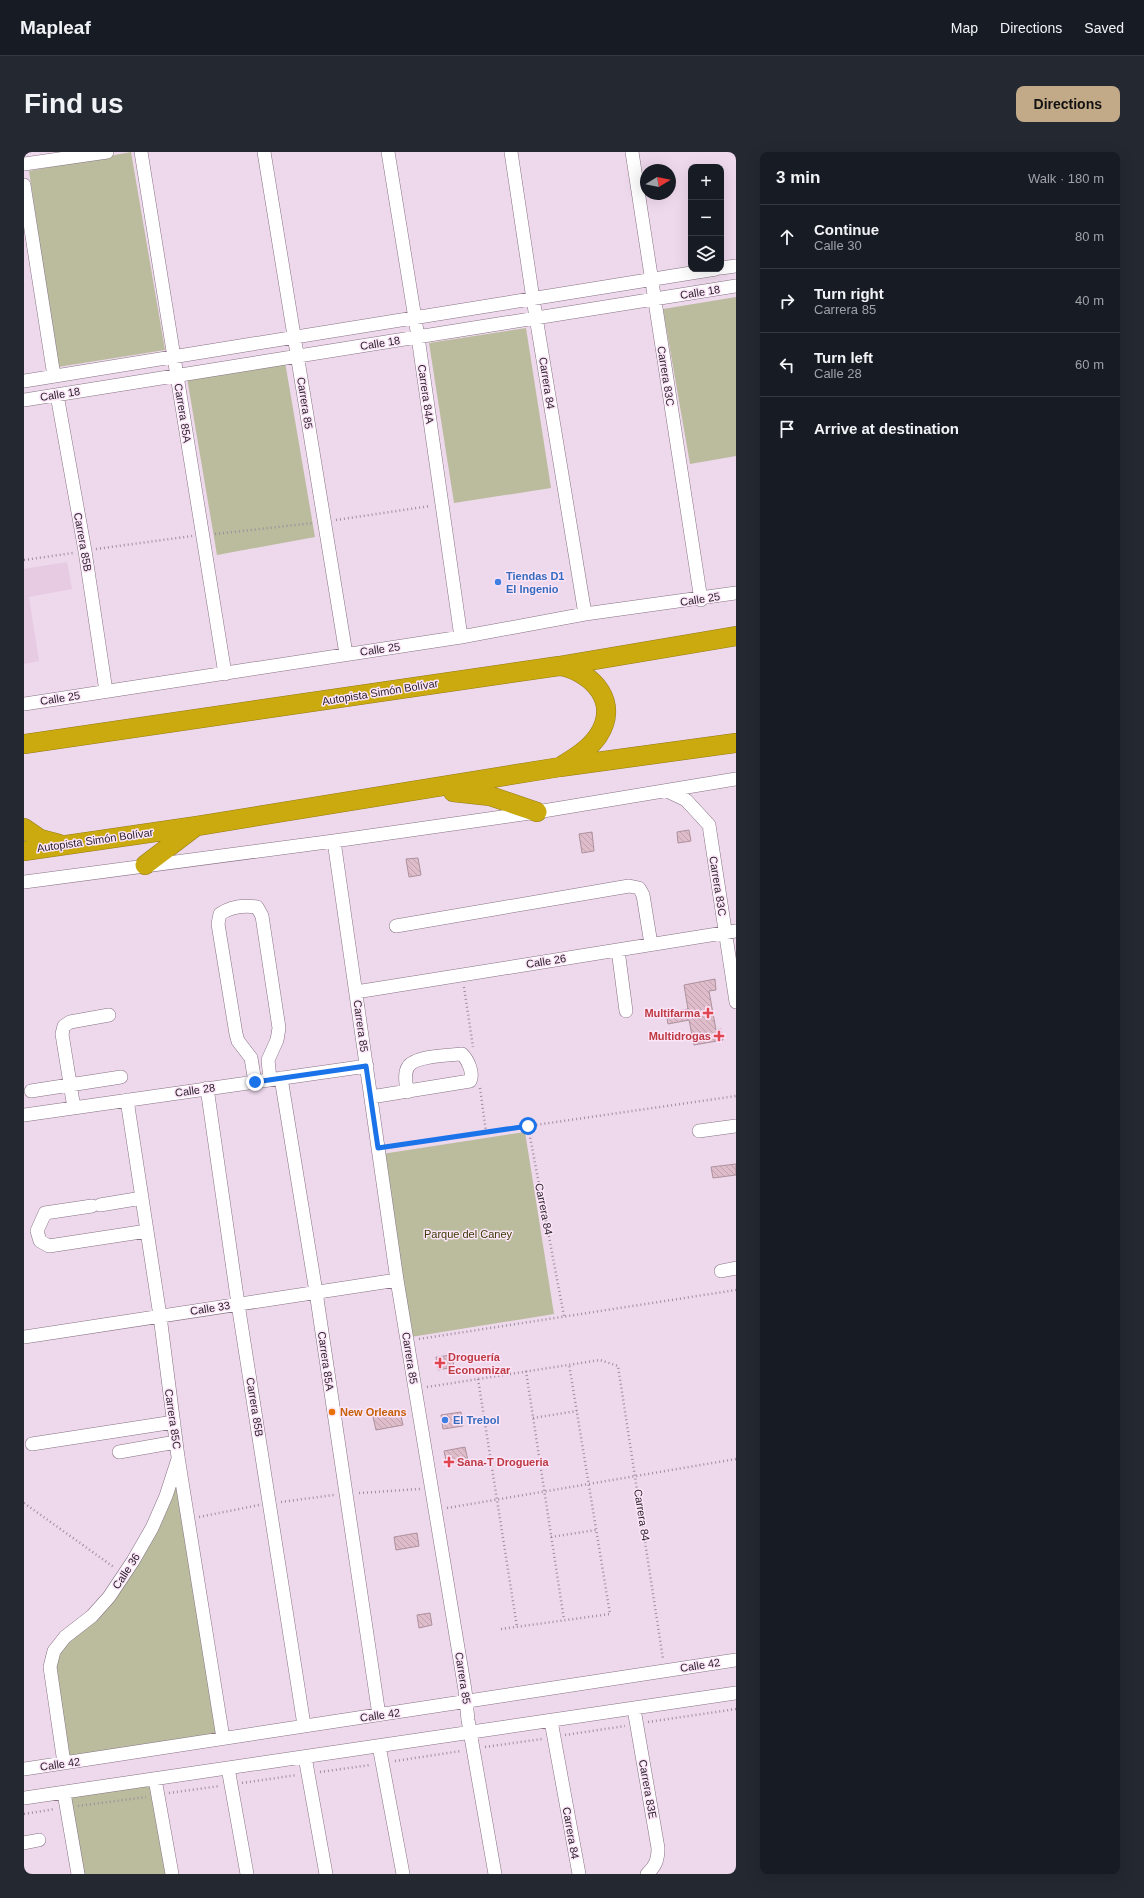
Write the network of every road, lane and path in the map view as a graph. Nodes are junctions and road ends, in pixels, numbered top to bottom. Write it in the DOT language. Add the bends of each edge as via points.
graph roads {
  1 [pos="107,152"];
  2 [pos="141,152"];
  3 [pos="264,152"];
  4 [pos="388,152"];
  5 [pos="511,152"];
  6 [pos="632,152"];
  7 [pos="24,164"];
  8 [pos="24,185"];
  9 [pos="736,266"];
  10 [pos="724,268"];
  11 [pos="697,272"];
  12 [pos="652,279"];
  13 [pos="736,286"];
  14 [pos="533,299"];
  15 [pos="655,299"];
  16 [pos="415,318"];
  17 [pos="536,318"];
  18 [pos="294,337"];
  19 [pos="418,337"];
  20 [pos="297,356"];
  21 [pos="174,357"];
  22 [pos="54,376"];
  23 [pos="177,376"];
  24 [pos="24,381"];
  25 [pos="57,395"];
  26 [pos="24,400"];
  27 [pos="442,504"];
  28 [pos="324,522"];
  29 [pos="203,535"];
  30 [pos="85,551"];
  31 [pos="24,560"];
  32 [pos="736,594"];
  33 [pos="701,600"];
  34 [pos="585,614"];
  35 [pos="736,636"];
  36 [pos="461,637"];
  37 [pos="346,654"];
  38 [pos="559,666"];
  39 [pos="225,674"];
  40 [pos="106,691"];
  41 [pos="24,704"];
  42 [pos="51,739"];
  43 [pos="736,743"];
  44 [pos="24,744"];
  45 [pos="24,753"];
  46 [pos="560,767"];
  47 [pos="736,779"];
  48 [pos="667,790"];
  49 [pos="418,791"];
  50 [pos="536,812"];
  51 [pos="197,826"];
  52 [pos="24,828"];
  53 [pos="334,841"];
  54 [pos="64,845"];
  55 [pos="24,851"];
  56 [pos="145,865"];
  57 [pos="24,882"];
  58 [pos="396,926"];
  59 [pos="731,932"];
  60 [pos="651,944"];
  61 [pos="618,950"];
  62 [pos="356,992"];
  63 [pos="736,1002"];
  64 [pos="626,1011"];
  65 [pos="110,1015"];
  66 [pos="366,1066"];
  67 [pos="121,1077"];
  68 [pos="276,1079"];
  69 [pos="255,1082"];
  70 [pos="71,1086"];
  71 [pos="207,1088"];
  72 [pos="31,1091"];
  73 [pos="407,1092"];
  74 [pos="736,1096"];
  75 [pos="371,1097"];
  76 [pos="127,1100"];
  77 [pos="74,1108"];
  78 [pos="24,1115"];
  79 [pos="528,1126"];
  80 [pos="736,1126"];
  81 [pos="699,1131"];
  82 [pos="378,1148"];
  83 [pos="142,1198"];
  84 [pos="147,1231"];
  85 [pos="736,1268"];
  86 [pos="721,1270"];
  87 [pos="397,1280"];
  88 [pos="736,1290"];
  89 [pos="316,1292"];
  90 [pos="238,1304"];
  91 [pos="160,1316"];
  92 [pos="564,1316"];
  93 [pos="24,1337"];
  94 [pos="407,1341"];
  95 [pos="569,1364"];
  96 [pos="526,1371"];
  97 [pos="478,1379"];
  98 [pos="415,1388"];
  99 [pos="577,1411"];
  100 [pos="533,1418"];
  101 [pos="174,1422"];
  102 [pos="176,1442"];
  103 [pos="32,1444"];
  104 [pos="119,1452"];
  105 [pos="178,1457"];
  106 [pos="736,1459"];
  107 [pos="636,1476"];
  108 [pos="588,1484"];
  109 [pos="431,1488"];
  110 [pos="544,1491"];
  111 [pos="346,1494"];
  112 [pos="496,1499"];
  113 [pos="24,1503"];
  114 [pos="270,1503"];
  115 [pos="435,1510"];
  116 [pos="188,1519"];
  117 [pos="596,1530"];
  118 [pos="551,1537"];
  119 [pos="124,1575"];
  120 [pos="564,1620"];
  121 [pos="517,1627"];
  122 [pos="501,1629"];
  123 [pos="664,1659"];
  124 [pos="736,1660"];
  125 [pos="736,1693"];
  126 [pos="467,1702"];
  127 [pos="634,1709"];
  128 [pos="736,1709"];
  129 [pos="379,1715"];
  130 [pos="551,1721"];
  131 [pos="637,1724"];
  132 [pos="304,1725"];
  133 [pos="471,1733"];
  134 [pos="554,1737"];
  135 [pos="223,1738"];
  136 [pos="379,1746"];
  137 [pos="485,1747"];
  138 [pos="305,1757"];
  139 [pos="64,1763"];
  140 [pos="228,1768"];
  141 [pos="24,1769"];
  142 [pos="155,1779"];
  143 [pos="64,1793"];
  144 [pos="24,1798"];
  145 [pos="39,1840"];
  146 [pos="24,1843"];
  147 [pos="650,1871"];
  148 [pos="78,1874"];
  149 [pos="172,1874"];
  150 [pos="247,1874"];
  151 [pos="326,1874"];
  152 [pos="402,1874"];
  153 [pos="495,1874"];
  154 [pos="579,1874"];
  1 -- 7 [label="street"];
  2 -- 21 [label="street, Carrera 85A"];
  3 -- 18 [label="street, Carrera 85"];
  4 -- 16 [label="street, Carrera 84A"];
  5 -- 14 [label="street, Carrera 84"];
  6 -- 12 [label="street, Carrera 83C"];
  8 -- 22 [label="street"];
  9 -- 10 [label="street, Calle 18"];
  11 -- 12 [label="street, Calle 18"];
  12 -- 14 [label="street, Calle 18"];
  12 -- 15 [label="street, Carrera 83C"];
  13 -- 15 [label="street, Calle 18"];
  14 -- 16 [label="street, Calle 18"];
  14 -- 17 [label="street, Carrera 84"];
  15 -- 17 [label="street, Calle 18"];
  15 -- 33 [label="street, Carrera 83C"];
  16 -- 18 [label="street, Calle 18"];
  16 -- 19 [label="street, Carrera 84A"];
  17 -- 19 [label="street, Calle 18"];
  17 -- 34 [label="street, Carrera 84"];
  18 -- 20 [label="street, Carrera 85"];
  18 -- 21 [label="street, Calle 18"];
  19 -- 20 [label="street, Calle 18"];
  19 -- 27 [label="street, Carrera 84A"];
  20 -- 23 [label="street, Calle 18"];
  20 -- 28 [label="street, Carrera 85"];
  21 -- 22 [label="street, Calle 18"];
  21 -- 23 [label="street, Carrera 85A"];
  22 -- 24 [label="street, Calle 18"];
  23 -- 25 [label="street, Calle 18"];
  23 -- 29 [label="street, Carrera 85A"];
  25 -- 26 [label="street, Calle 18"];
  25 -- 30 [label="street, Carrera 85B"];
  27 -- 28 [label="path"];
  27 -- 36 [label="street, Carrera 84A"];
  28 -- 29 [label="path"];
  28 -- 37 [label="street, Carrera 85"];
  29 -- 30 [label="path"];
  29 -- 39 [label="street, Carrera 85A"];
  30 -- 31 [label="path"];
  30 -- 40 [label="street, Carrera 85B"];
  32 -- 33 [label="street, Calle 25"];
  33 -- 34 [label="street, Calle 25"];
  34 -- 36 [label="street, Calle 25"];
  35 -- 38 [label="highway, Autopista Simón Bolívar"];
  36 -- 37 [label="street, Calle 25"];
  37 -- 39 [label="street, Calle 25"];
  38 -- 42 [label="highway, Autopista Simón Bolívar"];
  38 -- 46 [label="highway" via="581,672 593,681 604,700 605,715 602,728 590,746"];
  39 -- 40 [label="street, Calle 25"];
  40 -- 41 [label="street, Calle 25"];
  42 -- 44 [label="highway, Autopista Simón Bolívar"];
  42 -- 45 [label="highway" via="36,744"];
  43 -- 46 [label="highway, Autopista Simón Bolívar"];
  46 -- 49 [label="highway, Autopista Simón Bolívar"];
  47 -- 48 [label="street"];
  48 -- 50 [label="street"];
  48 -- 59 [label="street, Carrera 83C" via="686,800 709,825"];
  49 -- 50 [label="highway" via="464,792 490,796"];
  49 -- 51 [label="highway, Autopista Simón Bolívar"];
  50 -- 53 [label="street"];
  51 -- 54 [label="highway, Autopista Simón Bolívar"];
  51 -- 56 [label="highway"];
  52 -- 54 [label="highway" via="40,839"];
  53 -- 56 [label="street"];
  53 -- 62 [label="street, Carrera 85"];
  54 -- 55 [label="highway, Autopista Simón Bolívar"];
  56 -- 57 [label="street"];
  58 -- 60 [label="street" via="629,886 639,888 643,895"];
  59 -- 60 [label="street, Calle 26"];
  59 -- 63 [label="street, Carrera 83C"];
  60 -- 61 [label="street, Calle 26"];
  61 -- 62 [label="street, Calle 26"];
  61 -- 64 [label="street"];
  62 -- 66 [label="street, Carrera 85"];
  65 -- 70 [label="street" via="70,1022 64,1026 62,1034"];
  66 -- 68 [label="street, Calle 28"];
  66 -- 75 [label="street, Carrera 85"];
  67 -- 70 [label="street"];
  68 -- 69 [label="street, Calle 28"];
  68 -- 69 [label="street, Carrera 85A" via="268,1060 277,1040 279,1028 262,916 257,907 248,905 227,909 220,914 218,924 236,1034 238,1041 251,1058"];
  68 -- 89 [label="street, Carrera 85A"];
  69 -- 71 [label="street, Calle 28"];
  70 -- 72 [label="street"];
  70 -- 77 [label="street"];
  71 -- 76 [label="street, Calle 28"];
  71 -- 90 [label="street, Carrera 85B"];
  73 -- 73 [label="street" via="407,1067 413,1061 462,1054 468,1059 472,1078 470,1081"];
  73 -- 75 [label="street"];
  74 -- 79 [label="path"];
  75 -- 82 [label="street, Carrera 85"];
  76 -- 77 [label="street, Calle 28"];
  76 -- 83 [label="street, Carrera 85C"];
  77 -- 78 [label="street, Calle 28"];
  79 -- 82 [label="path"];
  79 -- 92 [label="path, Carrera 84"];
  80 -- 81 [label="street"];
  82 -- 87 [label="street, Carrera 85"];
  83 -- 84 [label="street, Carrera 85C"];
  83 -- 84 [label="street" via="44,1213 37,1231 40,1241 49,1246"];
  84 -- 91 [label="street, Carrera 85C"];
  85 -- 86 [label="street"];
  87 -- 89 [label="street, Calle 33"];
  87 -- 94 [label="street, Carrera 85"];
  88 -- 92 [label="path"];
  89 -- 90 [label="street, Calle 33"];
  89 -- 111 [label="street, Carrera 85A"];
  90 -- 91 [label="street, Calle 33"];
  90 -- 114 [label="street, Carrera 85B"];
  91 -- 93 [label="street, Calle 33"];
  91 -- 101 [label="street, Carrera 85C"];
  92 -- 94 [label="path"];
  94 -- 98 [label="street, Carrera 85"];
  95 -- 96 [label="path"];
  95 -- 99 [label="path"];
  95 -- 107 [label="path, Carrera 84" via="600,1360 618,1366"];
  96 -- 97 [label="path"];
  96 -- 100 [label="path"];
  97 -- 98 [label="path"];
  97 -- 112 [label="path"];
  98 -- 109 [label="street, Carrera 85"];
  99 -- 100 [label="path"];
  99 -- 108 [label="path"];
  100 -- 110 [label="path"];
  101 -- 102 [label="street, Carrera 85C"];
  101 -- 103 [label="street"];
  102 -- 104 [label="street"];
  102 -- 105 [label="street, Carrera 85C"];
  105 -- 116 [label="street, Carrera 85C"];
  105 -- 119 [label="street, Calle 36" via="166,1496 152,1528"];
  106 -- 107 [label="path"];
  107 -- 108 [label="path"];
  107 -- 123 [label="path, Carrera 84"];
  108 -- 110 [label="path"];
  108 -- 117 [label="path"];
  109 -- 111 [label="path"];
  109 -- 115 [label="street, Carrera 85"];
  110 -- 112 [label="path"];
  110 -- 118 [label="path"];
  111 -- 114 [label="path"];
  111 -- 129 [label="street, Carrera 85A"];
  112 -- 115 [label="path"];
  112 -- 121 [label="path"];
  113 -- 119 [label="path"];
  114 -- 116 [label="path"];
  114 -- 132 [label="street, Carrera 85B"];
  115 -- 126 [label="street, Carrera 85"];
  116 -- 135 [label="street, Carrera 85C"];
  117 -- 118 [label="path"];
  117 -- 120 [label="path" via="610,1614"];
  118 -- 120 [label="path"];
  119 -- 139 [label="street, Calle 36" via="92,1616 65,1637 54,1651 50,1667"];
  120 -- 121 [label="path"];
  121 -- 122 [label="path"];
  124 -- 126 [label="street, Calle 42"];
  125 -- 127 [label="street"];
  126 -- 129 [label="street, Calle 42"];
  126 -- 133 [label="street, Carrera 85"];
  127 -- 130 [label="street"];
  127 -- 131 [label="street, Carrera 83E"];
  128 -- 131 [label="path"];
  129 -- 132 [label="street, Calle 42"];
  130 -- 133 [label="street"];
  130 -- 134 [label="street, Carrera 84"];
  131 -- 134 [label="path"];
  131 -- 147 [label="street, Carrera 83E" via="658,1848 658,1858"];
  132 -- 135 [label="street, Calle 42"];
  133 -- 136 [label="street"];
  133 -- 153 [label="street, Carrera 85"];
  134 -- 137 [label="path"];
  134 -- 154 [label="street, Carrera 84"];
  135 -- 139 [label="street, Calle 42"];
  136 -- 138 [label="street"];
  136 -- 152 [label="street"];
  138 -- 140 [label="street"];
  138 -- 151 [label="street"];
  139 -- 141 [label="street, Calle 42"];
  140 -- 142 [label="street"];
  140 -- 150 [label="street"];
  142 -- 143 [label="street"];
  142 -- 149 [label="street"];
  143 -- 144 [label="street"];
  143 -- 148 [label="street"];
  145 -- 146 [label="street"];
}
